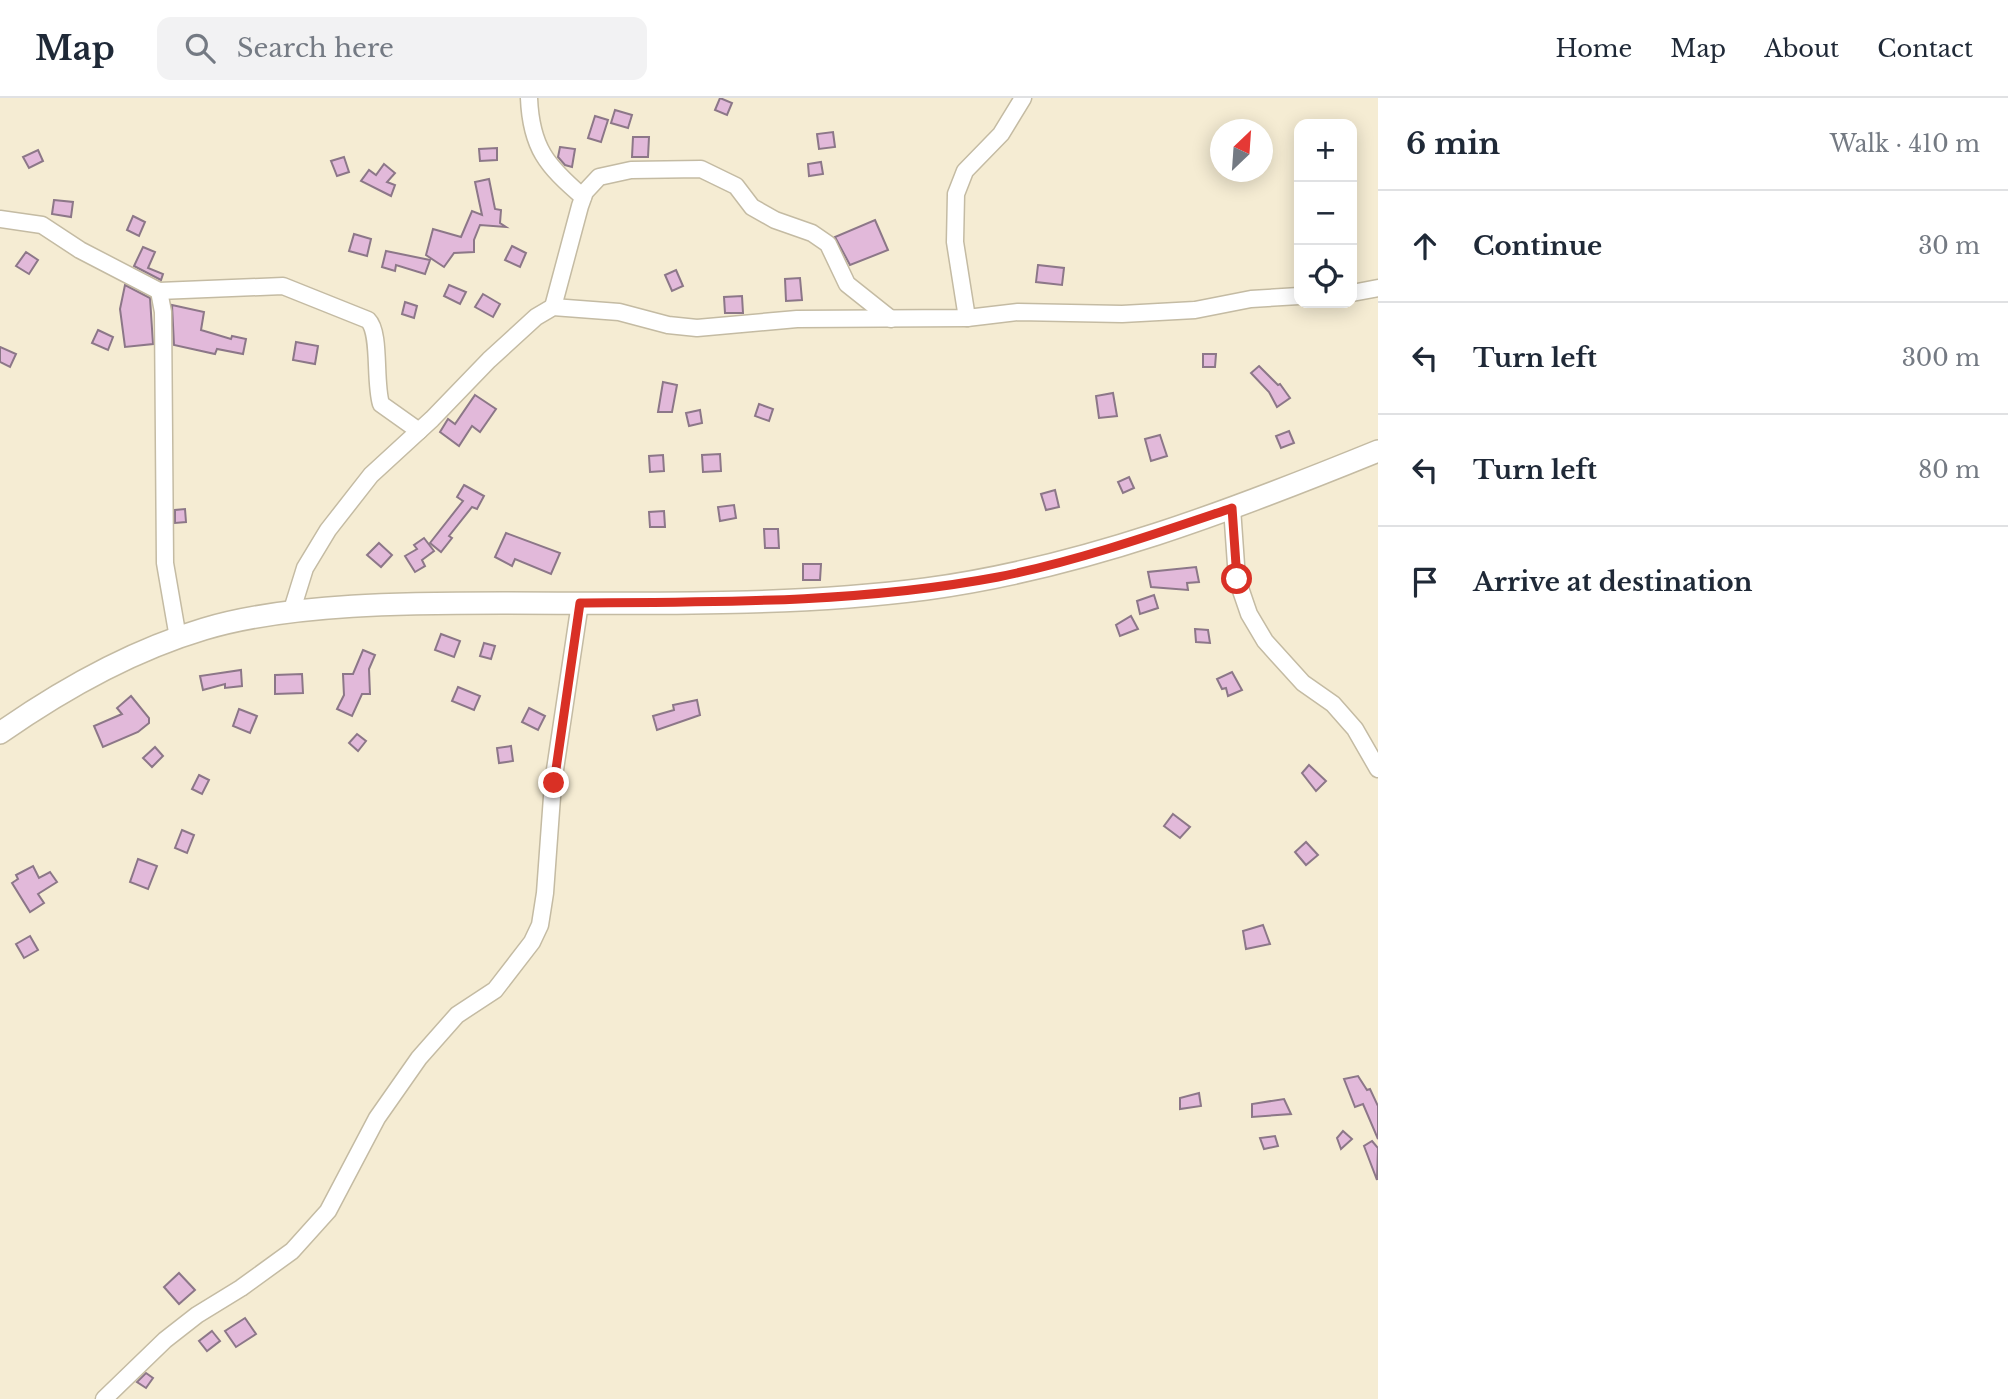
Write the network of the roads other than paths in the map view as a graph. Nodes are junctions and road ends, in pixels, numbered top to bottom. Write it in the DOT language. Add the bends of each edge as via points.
graph roads {
  1 [pos="529,98"];
  2 [pos="1023,98"];
  3 [pos="583,197"];
  4 [pos="0,219"];
  5 [pos="1378,288"];
  6 [pos="159,291"];
  7 [pos="1357,292"];
  8 [pos="1294,296"];
  9 [pos="553,307"];
  10 [pos="967,318"];
  11 [pos="891,319"];
  12 [pos="419,431"];
  13 [pos="1378,451"];
  14 [pos="1232,508"];
  15 [pos="580,603"];
  16 [pos="291,613"];
  17 [pos="177,638"];
  18 [pos="0,733"];
  19 [pos="1378,769"];
  20 [pos="104,1399"];
  1 -- 3 [label="street" via="534,134 551,170"];
  2 -- 10 [label="street" via="1001,134 965,171 956,194 955,243"];
  3 -- 9 [label="street"];
  3 -- 11 [label="street" via="599,177 631,170 701,169 736,186 752,207 828,244 847,284"];
  4 -- 6 [label="street" via="42,225 79,250"];
  5 -- 7 [label="street"];
  6 -- 12 [label="street" via="283,286 368,320 375,335 381,404"];
  6 -- 17 [label="street" via="166,563"];
  8 -- 10 [label="street" via="1195,310 1018,312"];
  9 -- 11 [label="street" via="619,312 668,326 697,328 797,318"];
  9 -- 12 [label="street" via="489,360"];
  10 -- 11 [label="street"];
  12 -- 16 [label="street" via="371,475 328,530 305,568"];
  13 -- 14 [label="main road"];
  14 -- 15 [label="main road" via="1067,560 926,589 800,601"];
  14 -- 19 [label="street" via="1237,579 1249,614 1265,641 1303,683 1333,704 1355,729"];
  15 -- 16 [label="main road" via="426,603"];
  15 -- 20 [label="street" via="554,783 545,893 532,942 495,990 457,1015 411,1068 377,1118 328,1211 292,1251 186,1323"];
  16 -- 17 [label="main road"];
  17 -- 18 [label="main road" via="47,700"];
}
